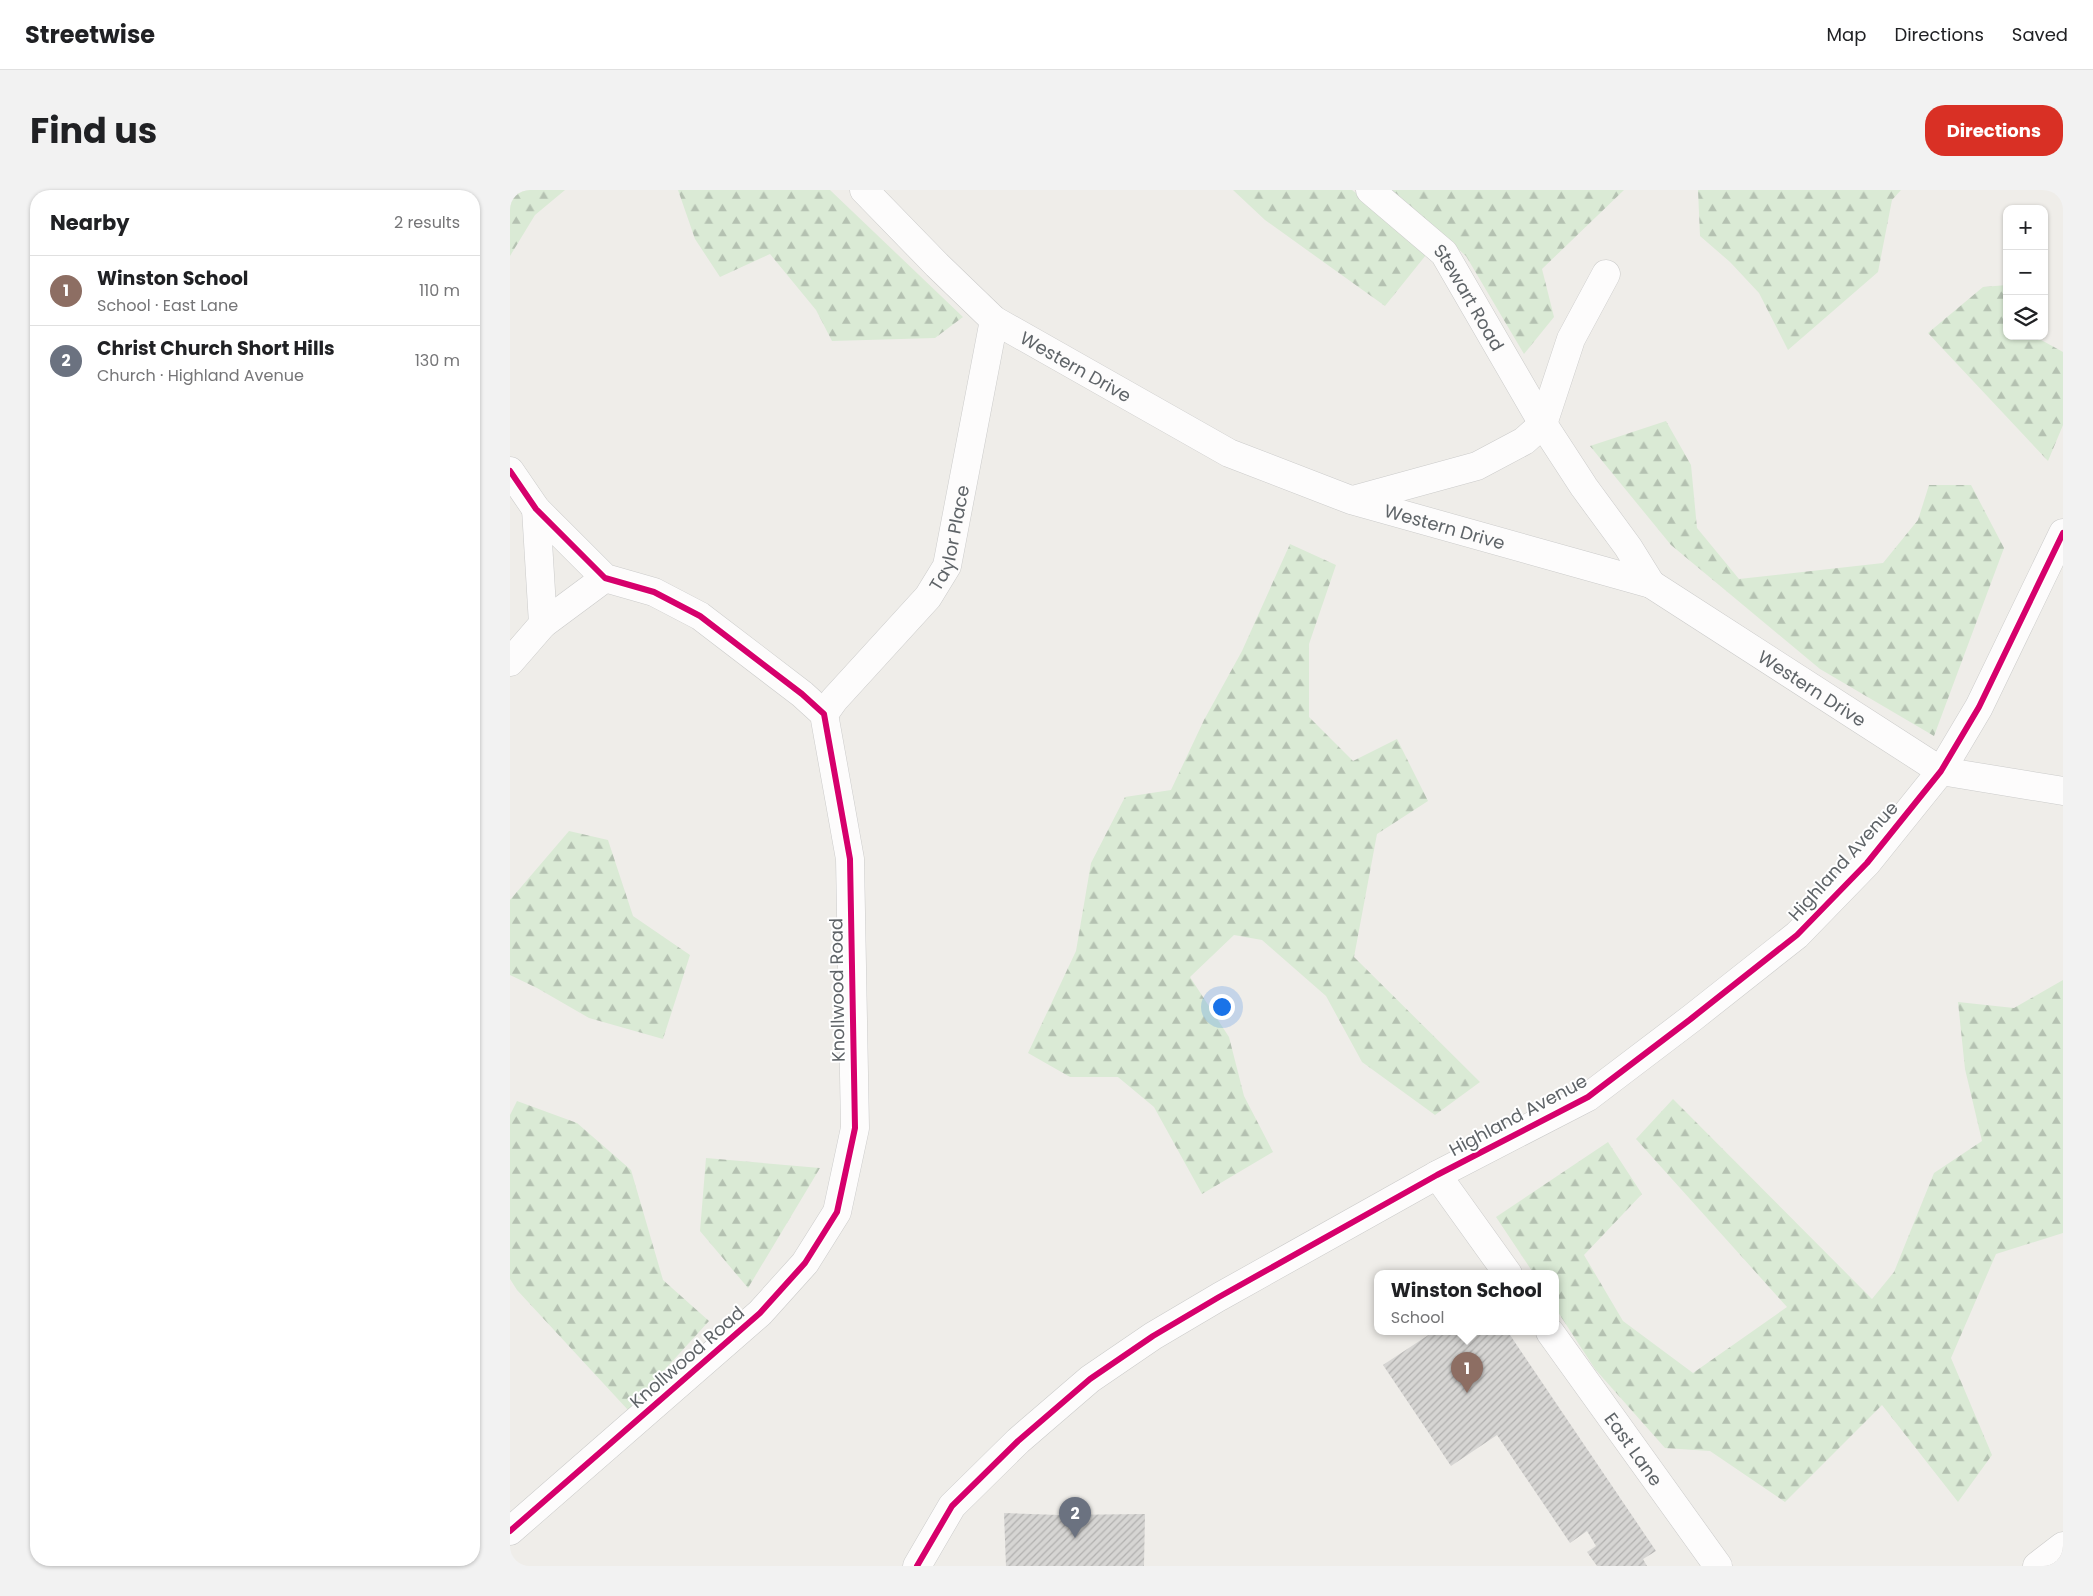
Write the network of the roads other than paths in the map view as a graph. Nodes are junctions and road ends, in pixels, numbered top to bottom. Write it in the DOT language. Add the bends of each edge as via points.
graph roads {
  1 [pos="864,190"];
  2 [pos="1370,190"];
  3 [pos="1606,274"];
  4 [pos="994,320"];
  5 [pos="1543,424"];
  6 [pos="510,471"];
  7 [pos="1351,500"];
  8 [pos="536,510"];
  9 [pos="2063,534"];
  10 [pos="605,578"];
  11 [pos="1651,584"];
  12 [pos="544,624"];
  13 [pos="510,662"];
  14 [pos="824,714"];
  15 [pos="1941,771"];
  16 [pos="2063,791"];
  17 [pos="1437,1175"];
  18 [pos="1505,1270"];
  19 [pos="1552,1335"];
  20 [pos="510,1531"];
  21 [pos="2063,1546"];
  22 [pos="917,1566"];
  23 [pos="1718,1566"];
  24 [pos="2037,1566"];
  1 -- 4 [label="street, Western Drive"];
  2 -- 5 [label="street, Stewart Road" via="1444,252"];
  3 -- 5 [label="street" via="1571,339"];
  4 -- 7 [label="street, Western Drive" via="1229,453"];
  4 -- 14 [label="street, Taylor Place" via="946,566 928,597"];
  5 -- 7 [label="street" via="1524,441 1477,466"];
  5 -- 11 [label="street, Stewart Road"];
  6 -- 8 [label="street"];
  7 -- 11 [label="street, Western Drive"];
  8 -- 10 [label="street"];
  8 -- 12 [label="street"];
  9 -- 15 [label="street, Highland Avenue" via="1979,706"];
  10 -- 12 [label="street"];
  10 -- 14 [label="street" via="654,592 700,616"];
  11 -- 15 [label="street, Western Drive"];
  12 -- 13 [label="street"];
  14 -- 20 [label="street, Knollwood Road" via="850,859 855,1128 837,1212 804,1263 760,1313"];
  15 -- 16 [label="street, Western Drive"];
  15 -- 17 [label="street, Highland Avenue" via="1867,863 1797,935 1588,1097"];
  17 -- 18 [label="street"];
  17 -- 22 [label="street, Highland Avenue" via="1219,1297 1090,1379 952,1506"];
  19 -- 23 [label="street, East Lane"];
  21 -- 24 [label="street"];
}
